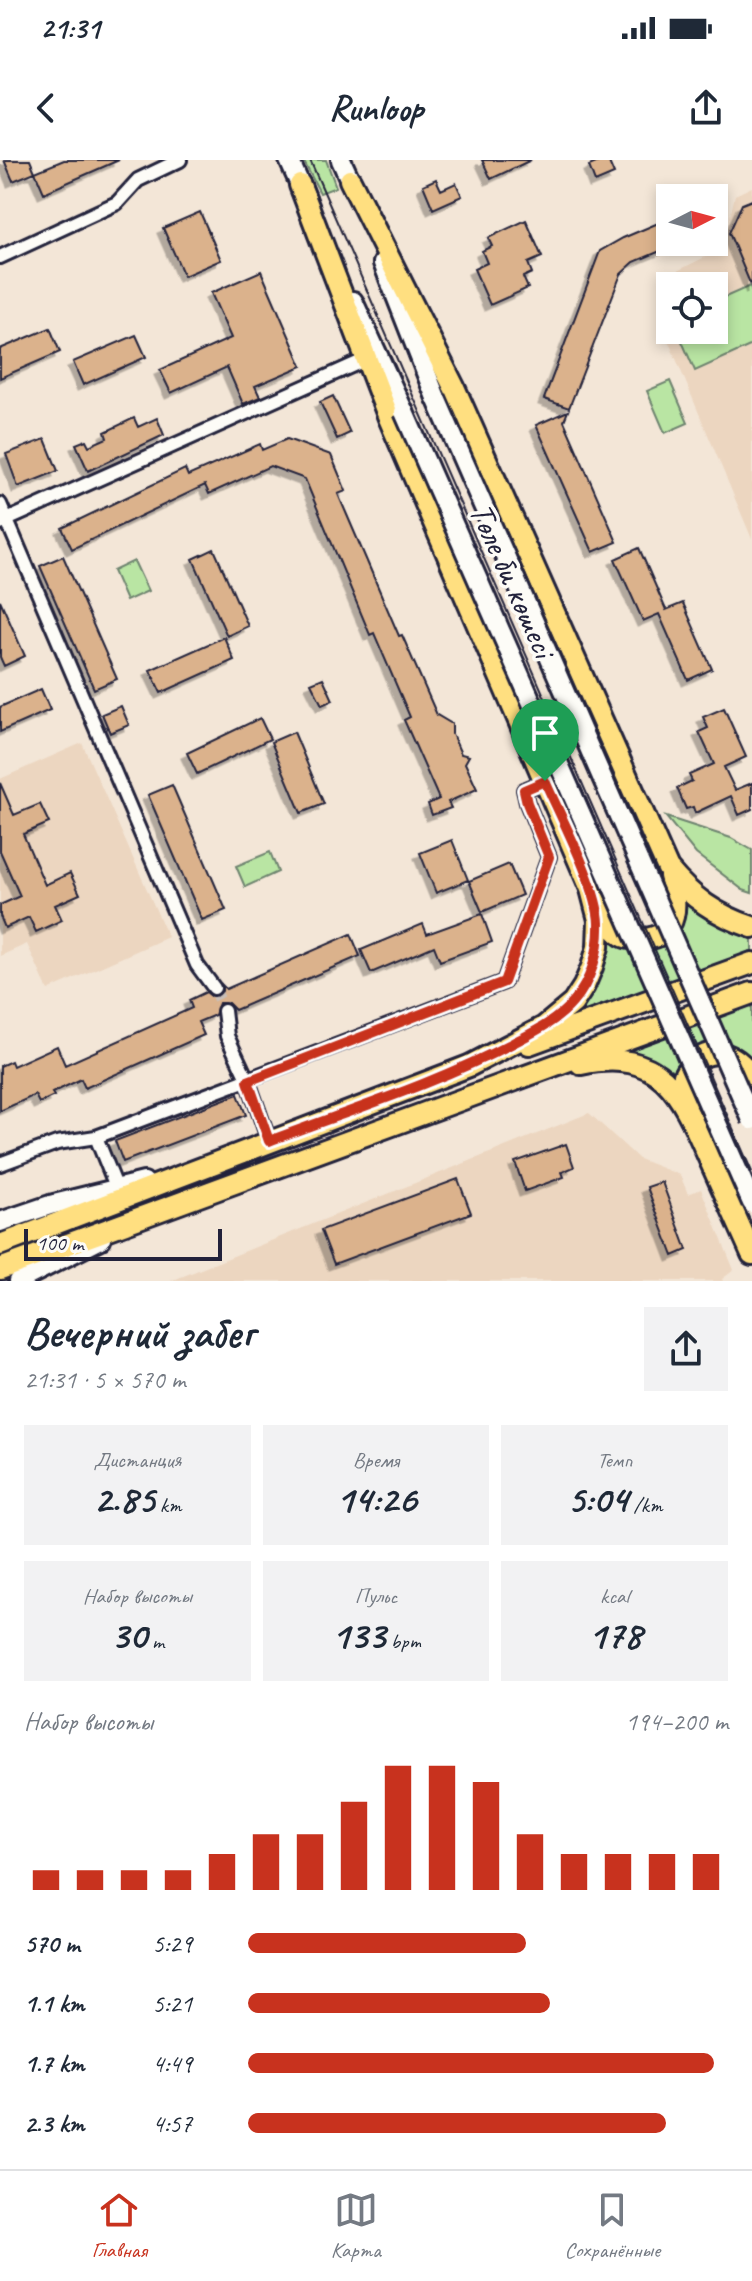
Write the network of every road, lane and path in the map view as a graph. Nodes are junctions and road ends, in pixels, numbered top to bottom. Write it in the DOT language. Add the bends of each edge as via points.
graph roads {
  1 [pos="180,160"];
  2 [pos="289,160"];
  3 [pos="341,160"];
  4 [pos="350,180"];
  5 [pos="300,185"];
  6 [pos="0,257"];
  7 [pos="372,357"];
  8 [pos="0,504"];
  9 [pos="3,522"];
  10 [pos="545,781"];
  11 [pos="668,869"];
  12 [pos="591,889"];
  13 [pos="752,927"];
  14 [pos="752,963"];
  15 [pos="214,988"];
  16 [pos="752,993"];
  17 [pos="224,1011"];
  18 [pos="469,1066"];
  19 [pos="514,1079"];
  20 [pos="752,1080"];
  21 [pos="248,1081"];
  22 [pos="686,1106"];
  23 [pos="752,1120"];
  24 [pos="96,1137"];
  25 [pos="269,1141"];
  26 [pos="0,1164"];
  27 [pos="189,1172"];
  28 [pos="117,1189"];
  29 [pos="752,1203"];
  30 [pos="156,1210"];
  31 [pos="0,1222"];
  32 [pos="0,1245"];
  33 [pos="752,1254"];
  34 [pos="0,1269"];
  35 [pos="18,1281"];
  1 -- 6 [label="street" via="138,180 117,203"];
  2 -- 5 [label="main road"];
  3 -- 4 [label="main road, Төле би көшесі"];
  4 -- 11 [label="main road" via="454,387"];
  4 -- 23 [label="main road, Төле би көшесі, bridge" via="436,398"];
  5 -- 7 [label="main road"];
  7 -- 9 [label="street"];
  7 -- 10 [label="main road"];
  7 -- 29 [label="main road, Төле би көшесі, bridge" via="404,412"];
  8 -- 9 [label="street"];
  9 -- 15 [label="street" via="197,965"];
  10 -- 12 [label="main road"];
  10 -- 21 [label="street" via="524,790 549,857 504,982"];
  11 -- 12 [label="main road" via="675,911 671,924 649,938 620,934"];
  11 -- 13 [label="main road" via="702,904"];
  12 -- 18 [label="main road" via="599,920 598,947 573,1003 544,1027"];
  14 -- 18 [label="main road"];
  16 -- 19 [label="main road"];
  17 -- 21 [label="street" via="227,1036"];
  18 -- 25 [label="main road"];
  19 -- 22 [label="main road" via="623,1061 656,1073"];
  19 -- 30 [label="main road"];
  20 -- 22 [label="main road" via="737,1060 712,1053 687,1069 682,1080"];
  21 -- 24 [label="street"];
  21 -- 25 [label="street"];
  22 -- 33 [label="main road"];
  24 -- 26 [label="street" via="57,1143"];
  24 -- 28 [label="street"];
  25 -- 27 [label="main road"];
  27 -- 28 [label="main road"];
  27 -- 32 [label="main road"];
  28 -- 31 [label="main road"];
  30 -- 34 [label="main road"];
  30 -- 35 [label="main road"];
}
